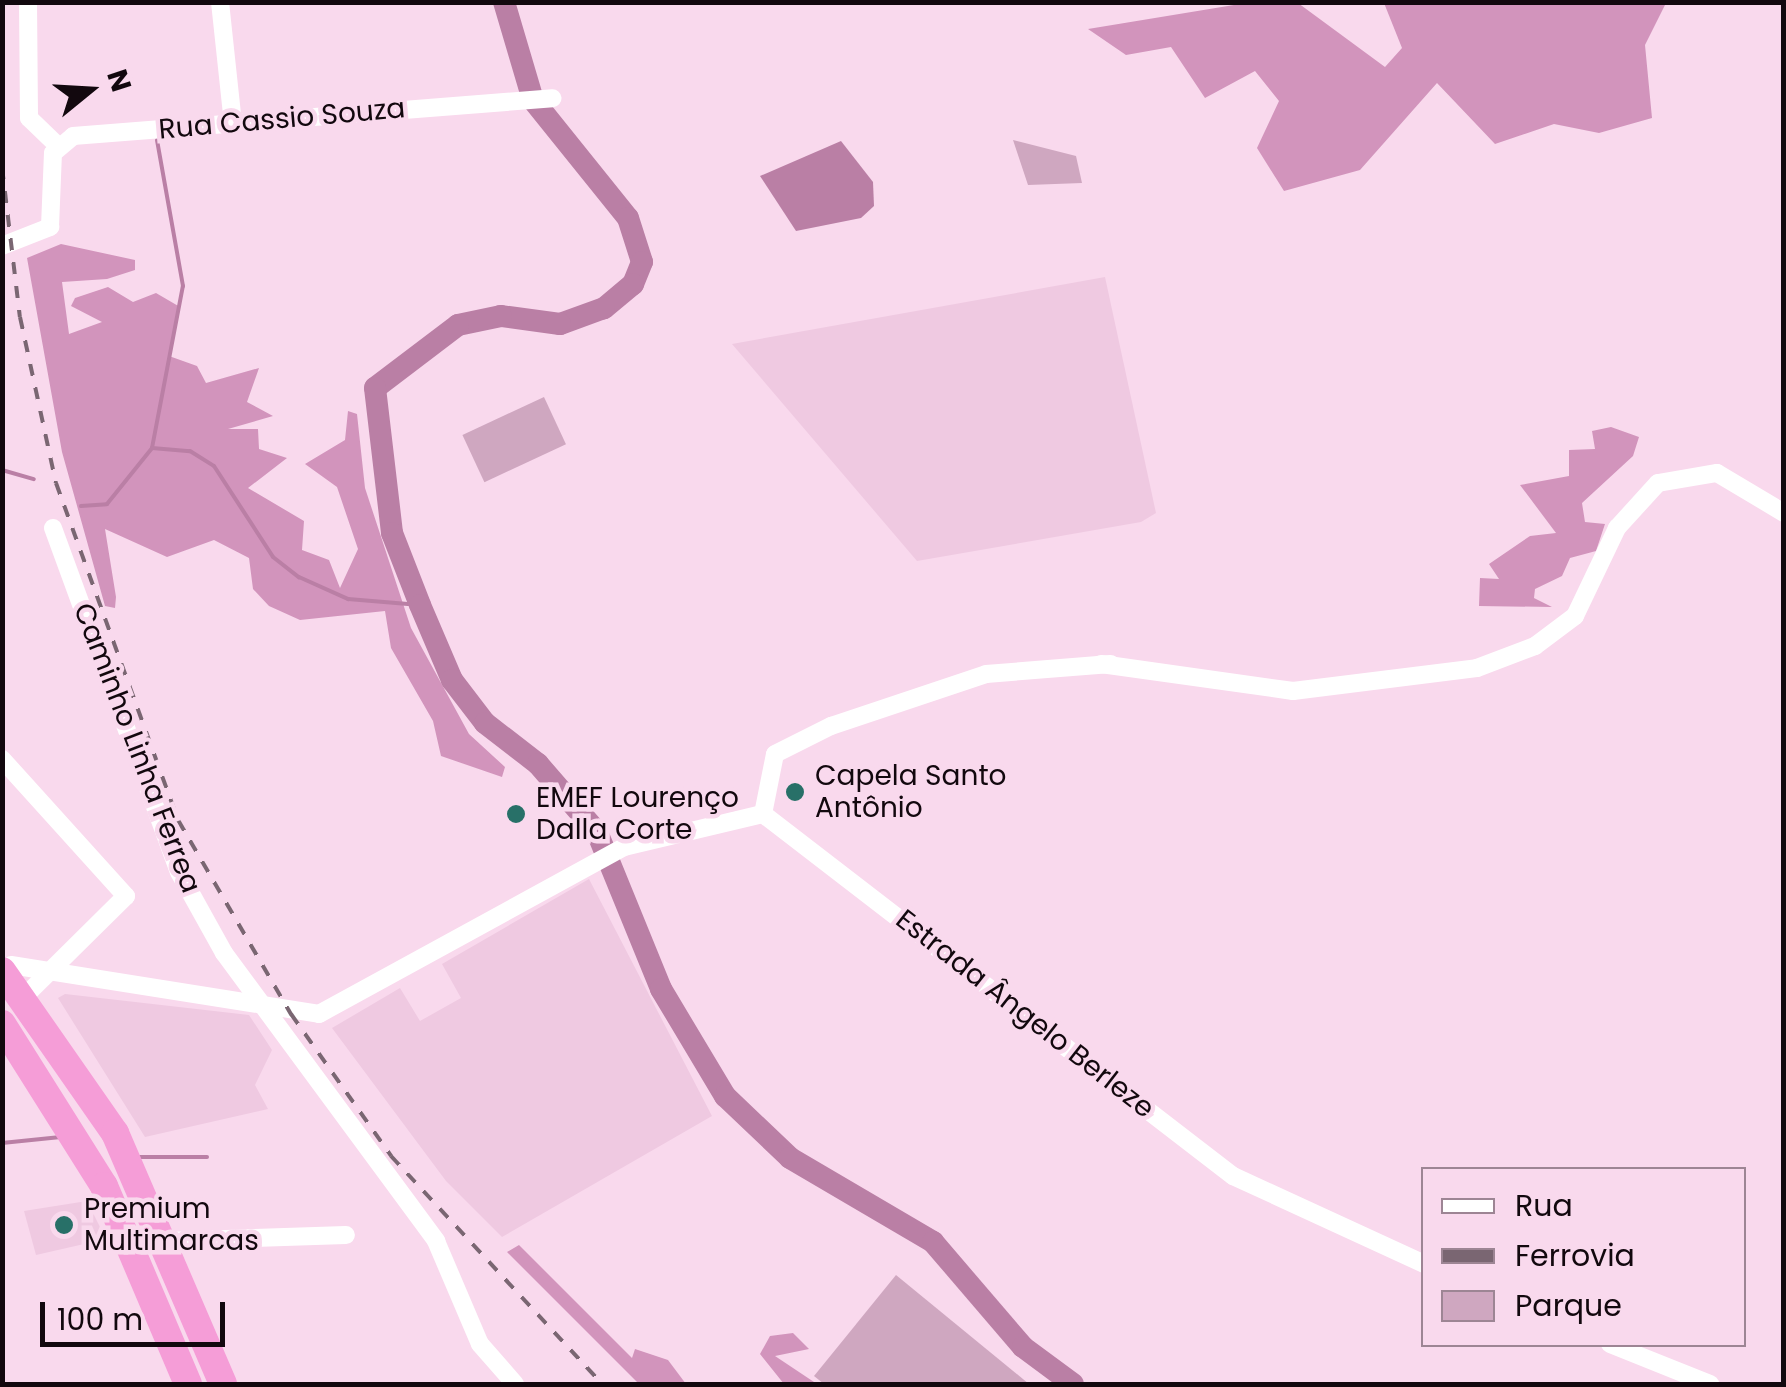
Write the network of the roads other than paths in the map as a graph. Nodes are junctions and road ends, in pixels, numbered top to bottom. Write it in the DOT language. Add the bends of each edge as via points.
graph roads {
  1 [pos="28,2"];
  2 [pos="220,2"];
  3 [pos="552,98"];
  4 [pos="234,123"];
  5 [pos="56,145"];
  6 [pos="7,244"];
  7 [pos="1784,513"];
  8 [pos="53,528"];
  9 [pos="4,763"];
  10 [pos="763,814"];
  11 [pos="64,950"];
  12 [pos="5,964"];
  13 [pos="76,976"];
  14 [pos="35,991"];
  15 [pos="268,1010"];
  16 [pos="2,1024"];
  17 [pos="104,1186"];
  18 [pos="346,1235"];
  19 [pos="166,1240"];
  20 [pos="1421,1263"];
  21 [pos="198,1320"];
  22 [pos="1618,1347"];
  23 [pos="188,1384"];
  24 [pos="223,1384"];
  25 [pos="516,1384"];
  26 [pos="1710,1384"];
  1 -- 5 [label="street" via="29,118"];
  2 -- 4 [label="street"];
  3 -- 4 [label="street, Rua Cassio Souza"];
  4 -- 5 [label="street, Rua Cassio Souza" via="73,136"];
  5 -- 6 [label="street" via="50,227"];
  7 -- 10 [label="street" via="1717,473 1658,483 1617,528 1575,616 1534,646 1477,668 1293,692 1101,664 986,674 831,726 774,754"];
  8 -- 15 [label="street, Caminho Linha Ferrea" via="179,872"];
  9 -- 11 [label="street" via="126,896"];
  10 -- 15 [label="street" via="624,847 356,1000 319,1014"];
  10 -- 20 [label="street, Estrada Ângelo Berleze" via="1233,1176"];
  11 -- 13 [label="street"];
  11 -- 14 [label="street"];
  12 -- 14 [label="highway"];
  12 -- 14 [label="street"];
  13 -- 14 [label="street"];
  13 -- 15 [label="street"];
  14 -- 19 [label="highway" via="115,1132"];
  15 -- 25 [label="street, Caminho Linha Ferrea" via="436,1240 480,1344"];
  16 -- 17 [label="highway"];
  17 -- 21 [label="highway" via="141,1227 180,1315"];
  17 -- 23 [label="highway"];
  18 -- 19 [label="street"];
  19 -- 21 [label="highway"];
  21 -- 24 [label="highway"];
  22 -- 26 [label="street"];
}
